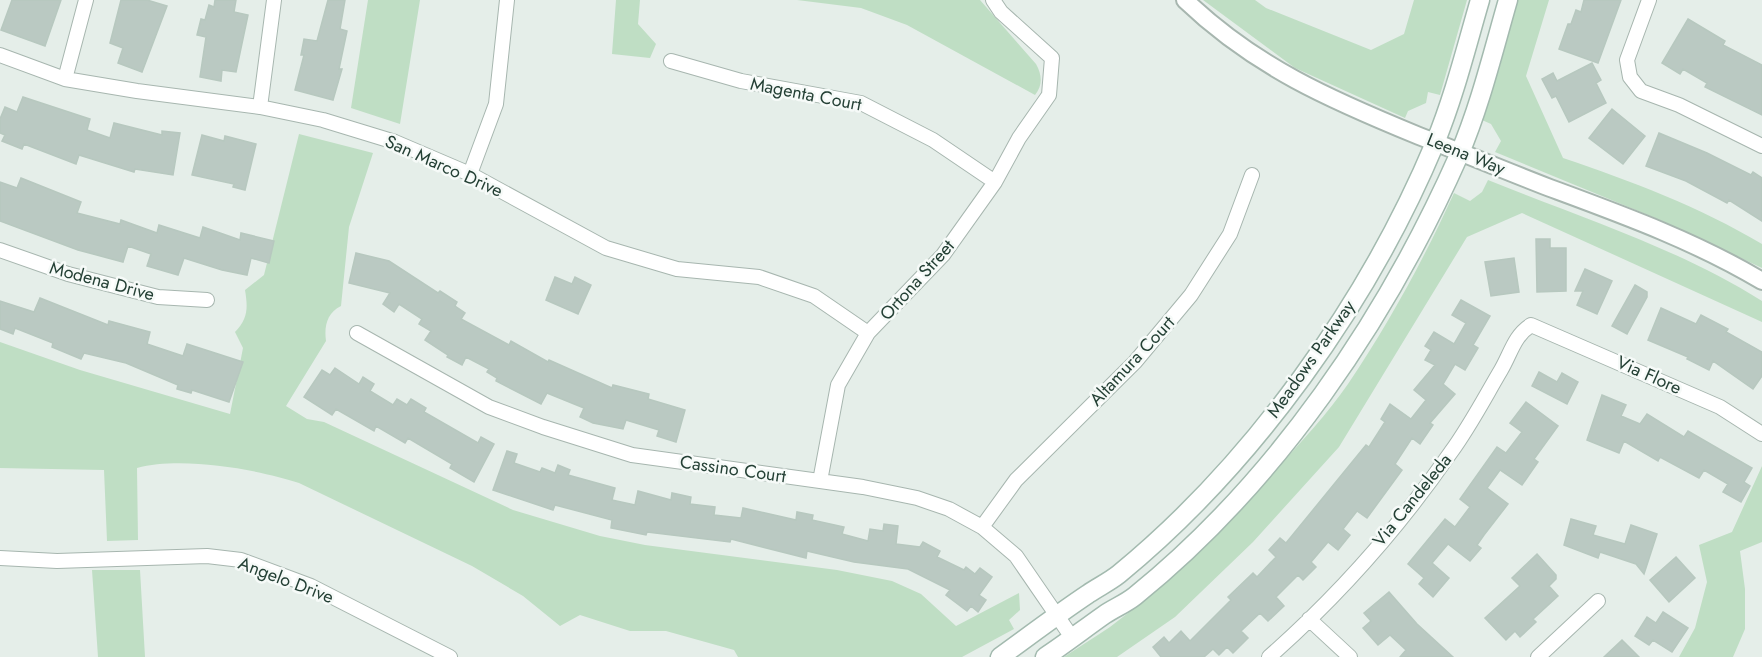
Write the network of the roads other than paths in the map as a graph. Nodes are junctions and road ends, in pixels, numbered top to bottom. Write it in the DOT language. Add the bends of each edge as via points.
graph roads {
  1 [pos="86,0"];
  2 [pos="274,0"];
  3 [pos="507,0"];
  4 [pos="993,0"];
  5 [pos="1185,0"];
  6 [pos="1479,0"];
  7 [pos="1508,0"];
  8 [pos="1649,0"];
  9 [pos="0,55"];
  10 [pos="671,61"];
  11 [pos="65,79"];
  12 [pos="260,107"];
  13 [pos="1435,142"];
  14 [pos="1762,146"];
  15 [pos="1459,153"];
  16 [pos="470,174"];
  17 [pos="1252,174"];
  18 [pos="994,182"];
  19 [pos="0,250"];
  20 [pos="1762,281"];
  21 [pos="207,300"];
  22 [pos="1531,325"];
  23 [pos="357,333"];
  24 [pos="868,333"];
  25 [pos="1762,434"];
  26 [pos="820,481"];
  27 [pos="982,527"];
  28 [pos="0,558"];
  29 [pos="1598,601"];
  30 [pos="1056,617"];
  31 [pos="1309,620"];
  32 [pos="1073,639"];
  33 [pos="450,657"];
  34 [pos="1000,657"];
  35 [pos="1045,657"];
  36 [pos="1269,657"];
  37 [pos="1350,657"];
  38 [pos="1538,657"];
  1 -- 11 [label="street"];
  2 -- 12 [label="street"];
  3 -- 16 [label="street" via="496,104"];
  4 -- 18 [label="street, Ortona Street" via="1052,58 1049,95"];
  5 -- 13 [label="street, Leena Way" via="1254,55 1296,82 1341,105"];
  6 -- 13 [label="main road, Meadows Parkway"];
  7 -- 15 [label="main road, Meadows Parkway"];
  8 -- 14 [label="street" via="1627,60 1630,77 1641,91"];
  9 -- 11 [label="street, San Marco Drive"];
  10 -- 18 [label="street, Magenta Court" via="741,81 861,103 933,140"];
  11 -- 12 [label="street, San Marco Drive"];
  12 -- 16 [label="street, San Marco Drive" via="387,139"];
  13 -- 15 [label="street, Leena Way"];
  13 -- 30 [label="main road, Meadows Parkway" via="1345,316 1285,402 1168,531 1117,576"];
  15 -- 20 [label="street, Leena Way" via="1654,226"];
  15 -- 32 [label="main road, Meadows Parkway" via="1419,237 1367,331 1306,419 1186,550 1133,598"];
  16 -- 24 [label="street, San Marco Drive" via="606,248 677,269 770,281 814,296"];
  17 -- 27 [label="street, Altamura Court" via="1230,234 1191,295 1135,362 1016,480"];
  18 -- 24 [label="street, Ortona Street" via="943,255"];
  19 -- 21 [label="street, Modena Drive" via="68,274 158,297"];
  22 -- 25 [label="street, Via Flore" via="1720,407"];
  22 -- 31 [label="street, Via Candeleda" via="1521,331 1452,451"];
  23 -- 26 [label="street, Cassino Court" via="489,407 543,428 632,455"];
  24 -- 26 [label="street, Ortona Street" via="838,385"];
  26 -- 27 [label="street, Cassino Court" via="917,498 950,509"];
  27 -- 30 [label="street, Cassino Court" via="1016,556"];
  28 -- 33 [label="street, Angelo Drive" via="57,561 185,555 241,561 311,586"];
  29 -- 38 [label="street"];
  30 -- 32 [label="street, Cassino Court"];
  30 -- 34 [label="main road, Meadows Parkway"];
  31 -- 36 [label="street, Via Candeleda"];
  31 -- 37 [label="street"];
  32 -- 35 [label="main road, Meadows Parkway"];
}
